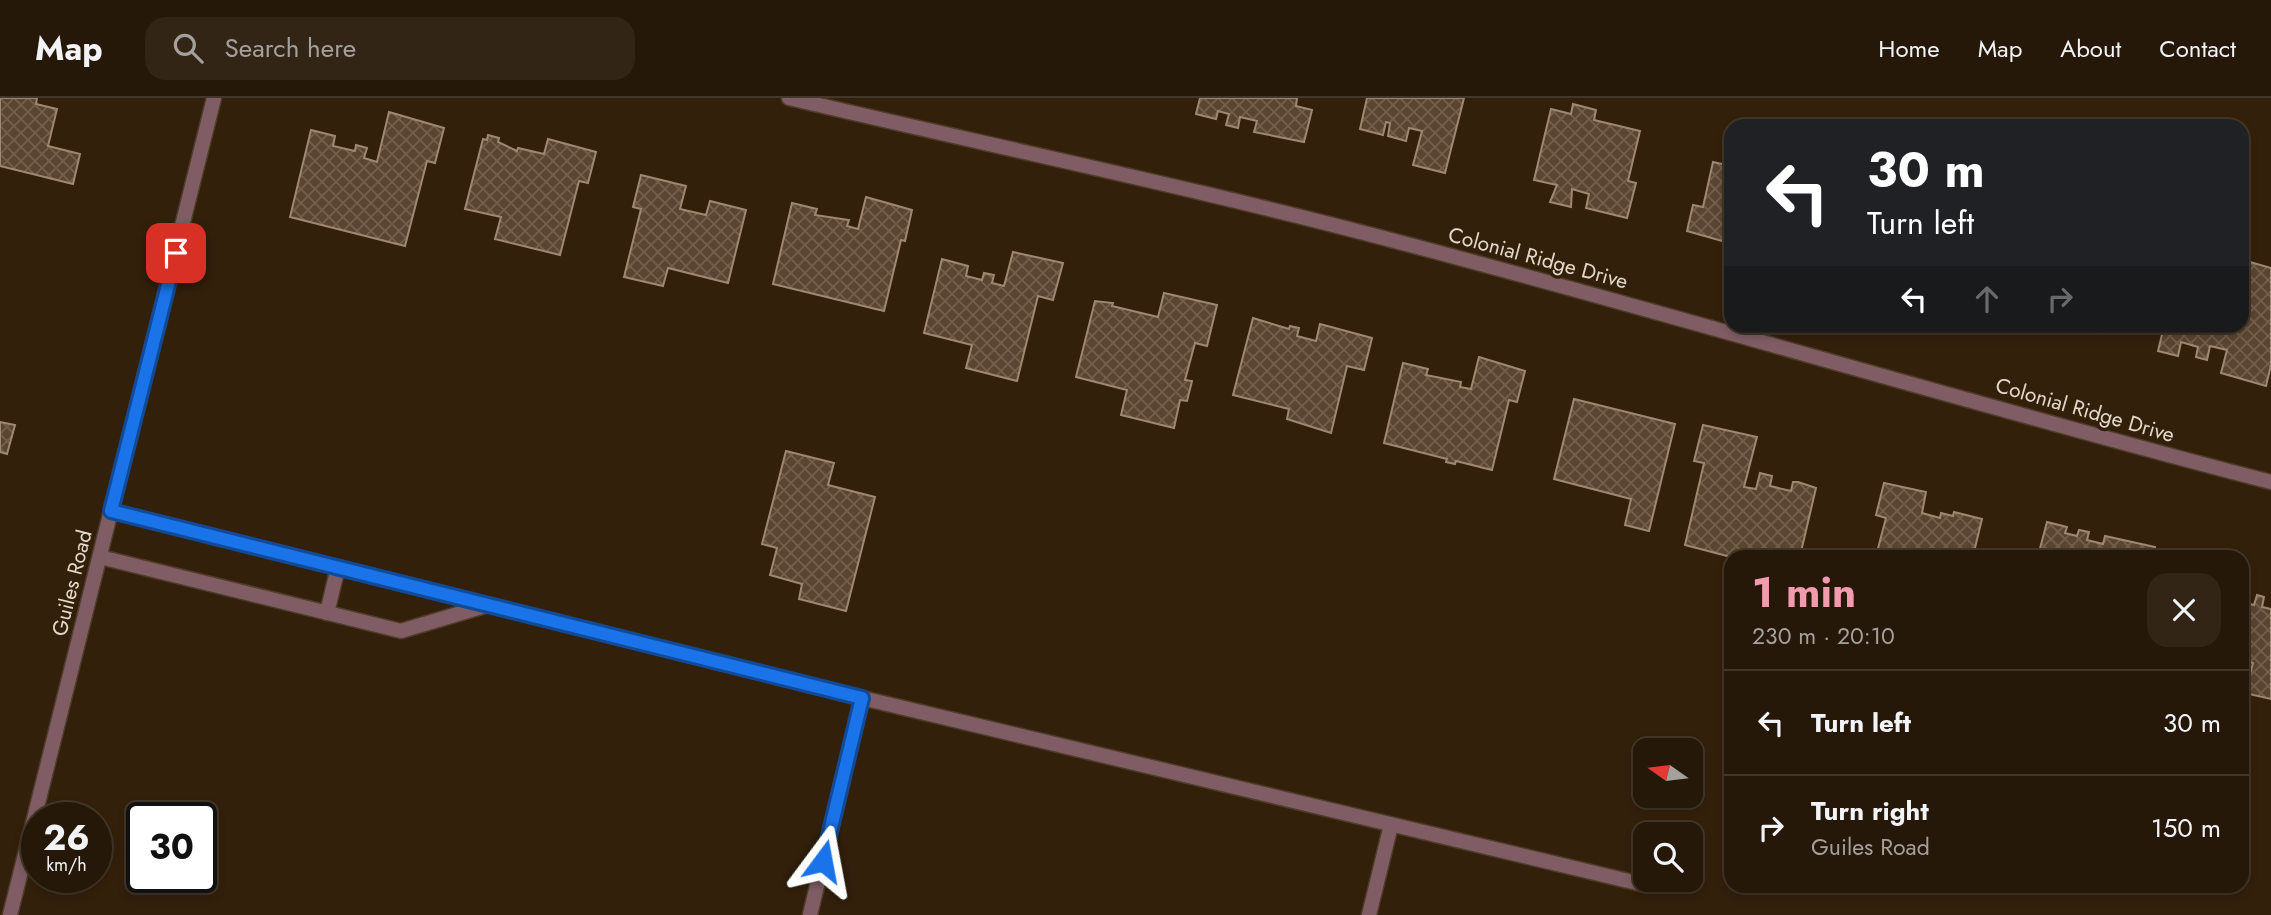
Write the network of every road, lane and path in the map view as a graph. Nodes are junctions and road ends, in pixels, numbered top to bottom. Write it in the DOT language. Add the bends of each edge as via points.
graph roads {
  1 [pos="214,98"];
  2 [pos="789,98"];
  3 [pos="1724,330"];
  4 [pos="1734,333"];
  5 [pos="2271,482"];
  6 [pos="111,511"];
  7 [pos="100,557"];
  8 [pos="338,567"];
  9 [pos="489,605"];
  10 [pos="327,613"];
  11 [pos="862,698"];
  12 [pos="1391,825"];
  13 [pos="1633,882"];
  14 [pos="10,915"];
  15 [pos="810,915"];
  16 [pos="1369,915"];
  1 -- 6 [label="street, Guiles Road"];
  2 -- 3 [label="street, Colonial Ridge Drive" via="1406,243"];
  4 -- 5 [label="street, Colonial Ridge Drive"];
  6 -- 7 [label="street, Guiles Road"];
  6 -- 8 [label="street"];
  7 -- 10 [label="street"];
  7 -- 14 [label="street, Guiles Road"];
  8 -- 9 [label="street"];
  8 -- 10 [label="street"];
  9 -- 10 [label="street" via="401,631"];
  9 -- 11 [label="street"];
  11 -- 12 [label="street"];
  11 -- 15 [label="street"];
  12 -- 13 [label="street"];
  12 -- 16 [label="street"];
}
